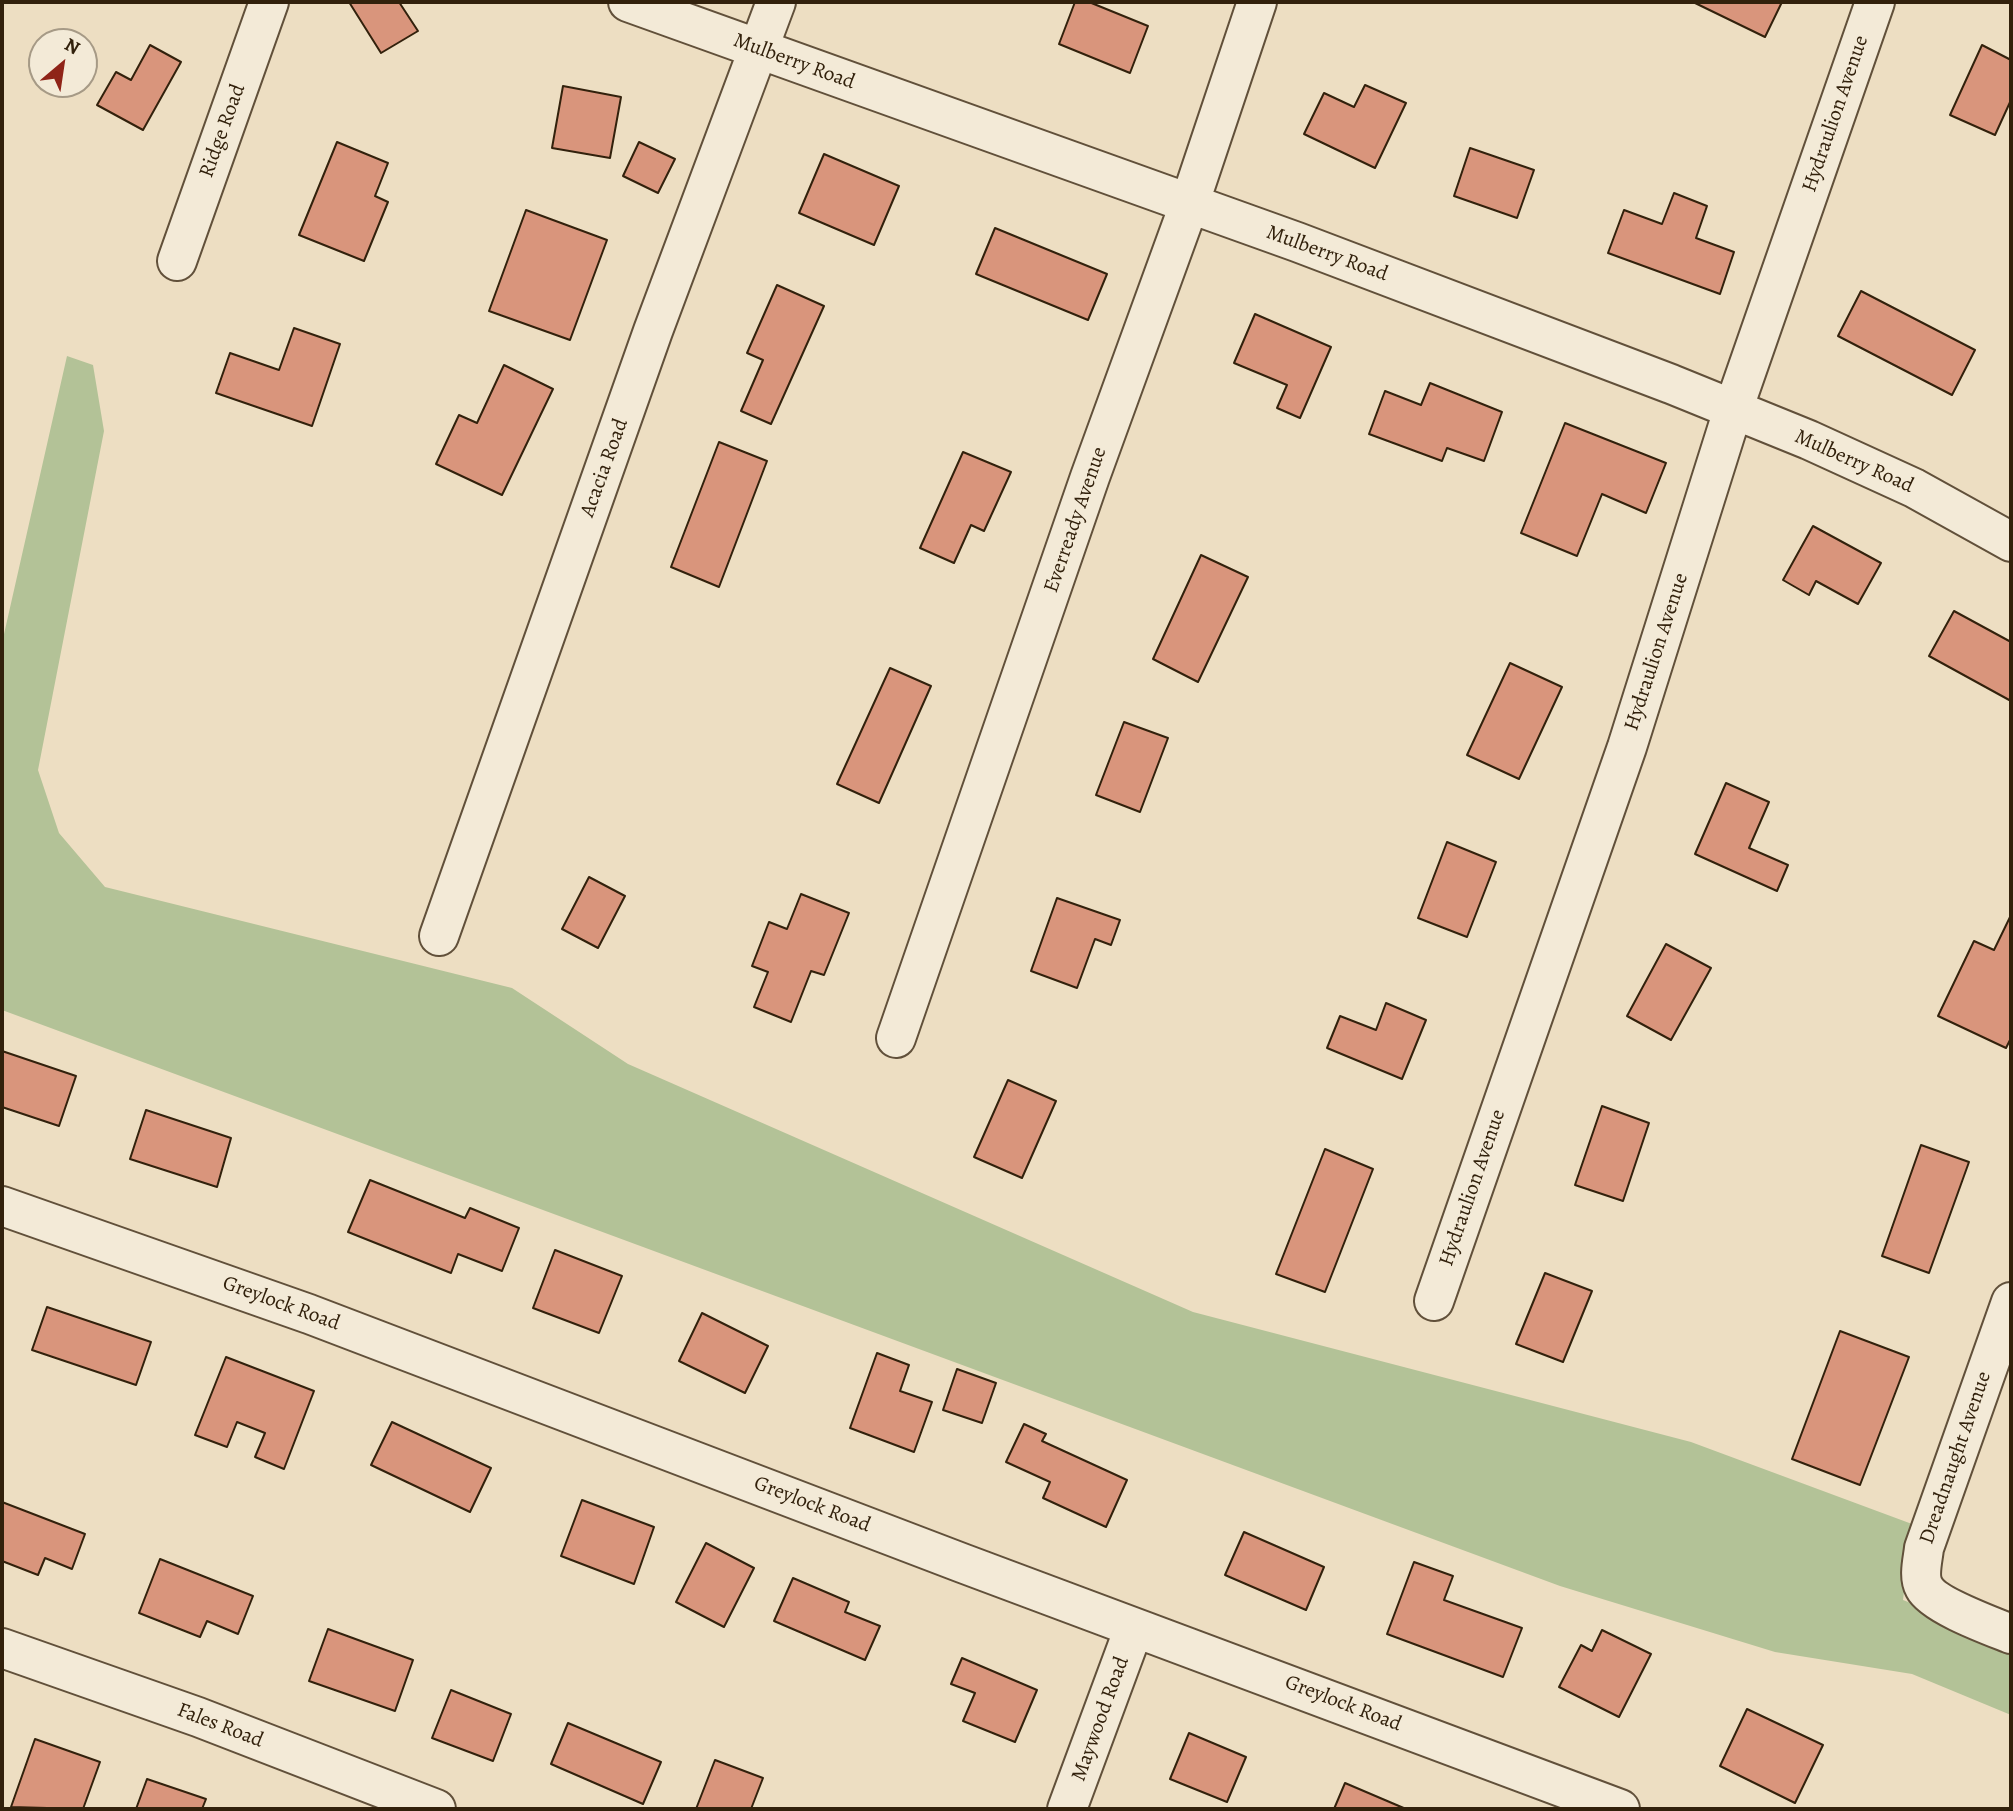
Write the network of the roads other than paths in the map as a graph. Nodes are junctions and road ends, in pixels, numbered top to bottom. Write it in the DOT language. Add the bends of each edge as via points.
graph roads {
  1 [pos="269,2"];
  2 [pos="628,2"];
  3 [pos="776,2"];
  4 [pos="1257,2"];
  5 [pos="1875,2"];
  6 [pos="758,49"];
  7 [pos="1189,205"];
  8 [pos="177,261"];
  9 [pos="1733,410"];
  10 [pos="2011,542"];
  11 [pos="439,936"];
  12 [pos="896,1038"];
  13 [pos="2,1206"];
  14 [pos="1434,1301"];
  15 [pos="2011,1302"];
  16 [pos="1134,1628"];
  17 [pos="2011,1634"];
  18 [pos="2,1648"];
  19 [pos="436,1809"];
  20 [pos="1067,1809"];
  21 [pos="1620,1809"];
  1 -- 8 [label="street, Ridge Road"];
  2 -- 6 [label="street, Mulberry Road"];
  3 -- 6 [label="street, Acacia Road"];
  4 -- 7 [label="street, Everready Avenue"];
  5 -- 9 [label="street, Hydraulion Avenue"];
  6 -- 7 [label="street, Mulberry Road"];
  6 -- 11 [label="street, Acacia Road"];
  7 -- 9 [label="street, Mulberry Road"];
  7 -- 12 [label="street, Everready Avenue"];
  9 -- 10 [label="street, Mulberry Road" via="1914,488"];
  9 -- 14 [label="street, Hydraulion Avenue" via="1627,747"];
  13 -- 16 [label="street, Greylock Road" via="309,1314"];
  15 -- 17 [label="street, Dreadnaught Avenue" via="1924,1548 1921,1576 1936,1600"];
  16 -- 20 [label="street, Maywood Road"];
  16 -- 21 [label="street, Greylock Road"];
  18 -- 19 [label="street, Fales Road"];
}
